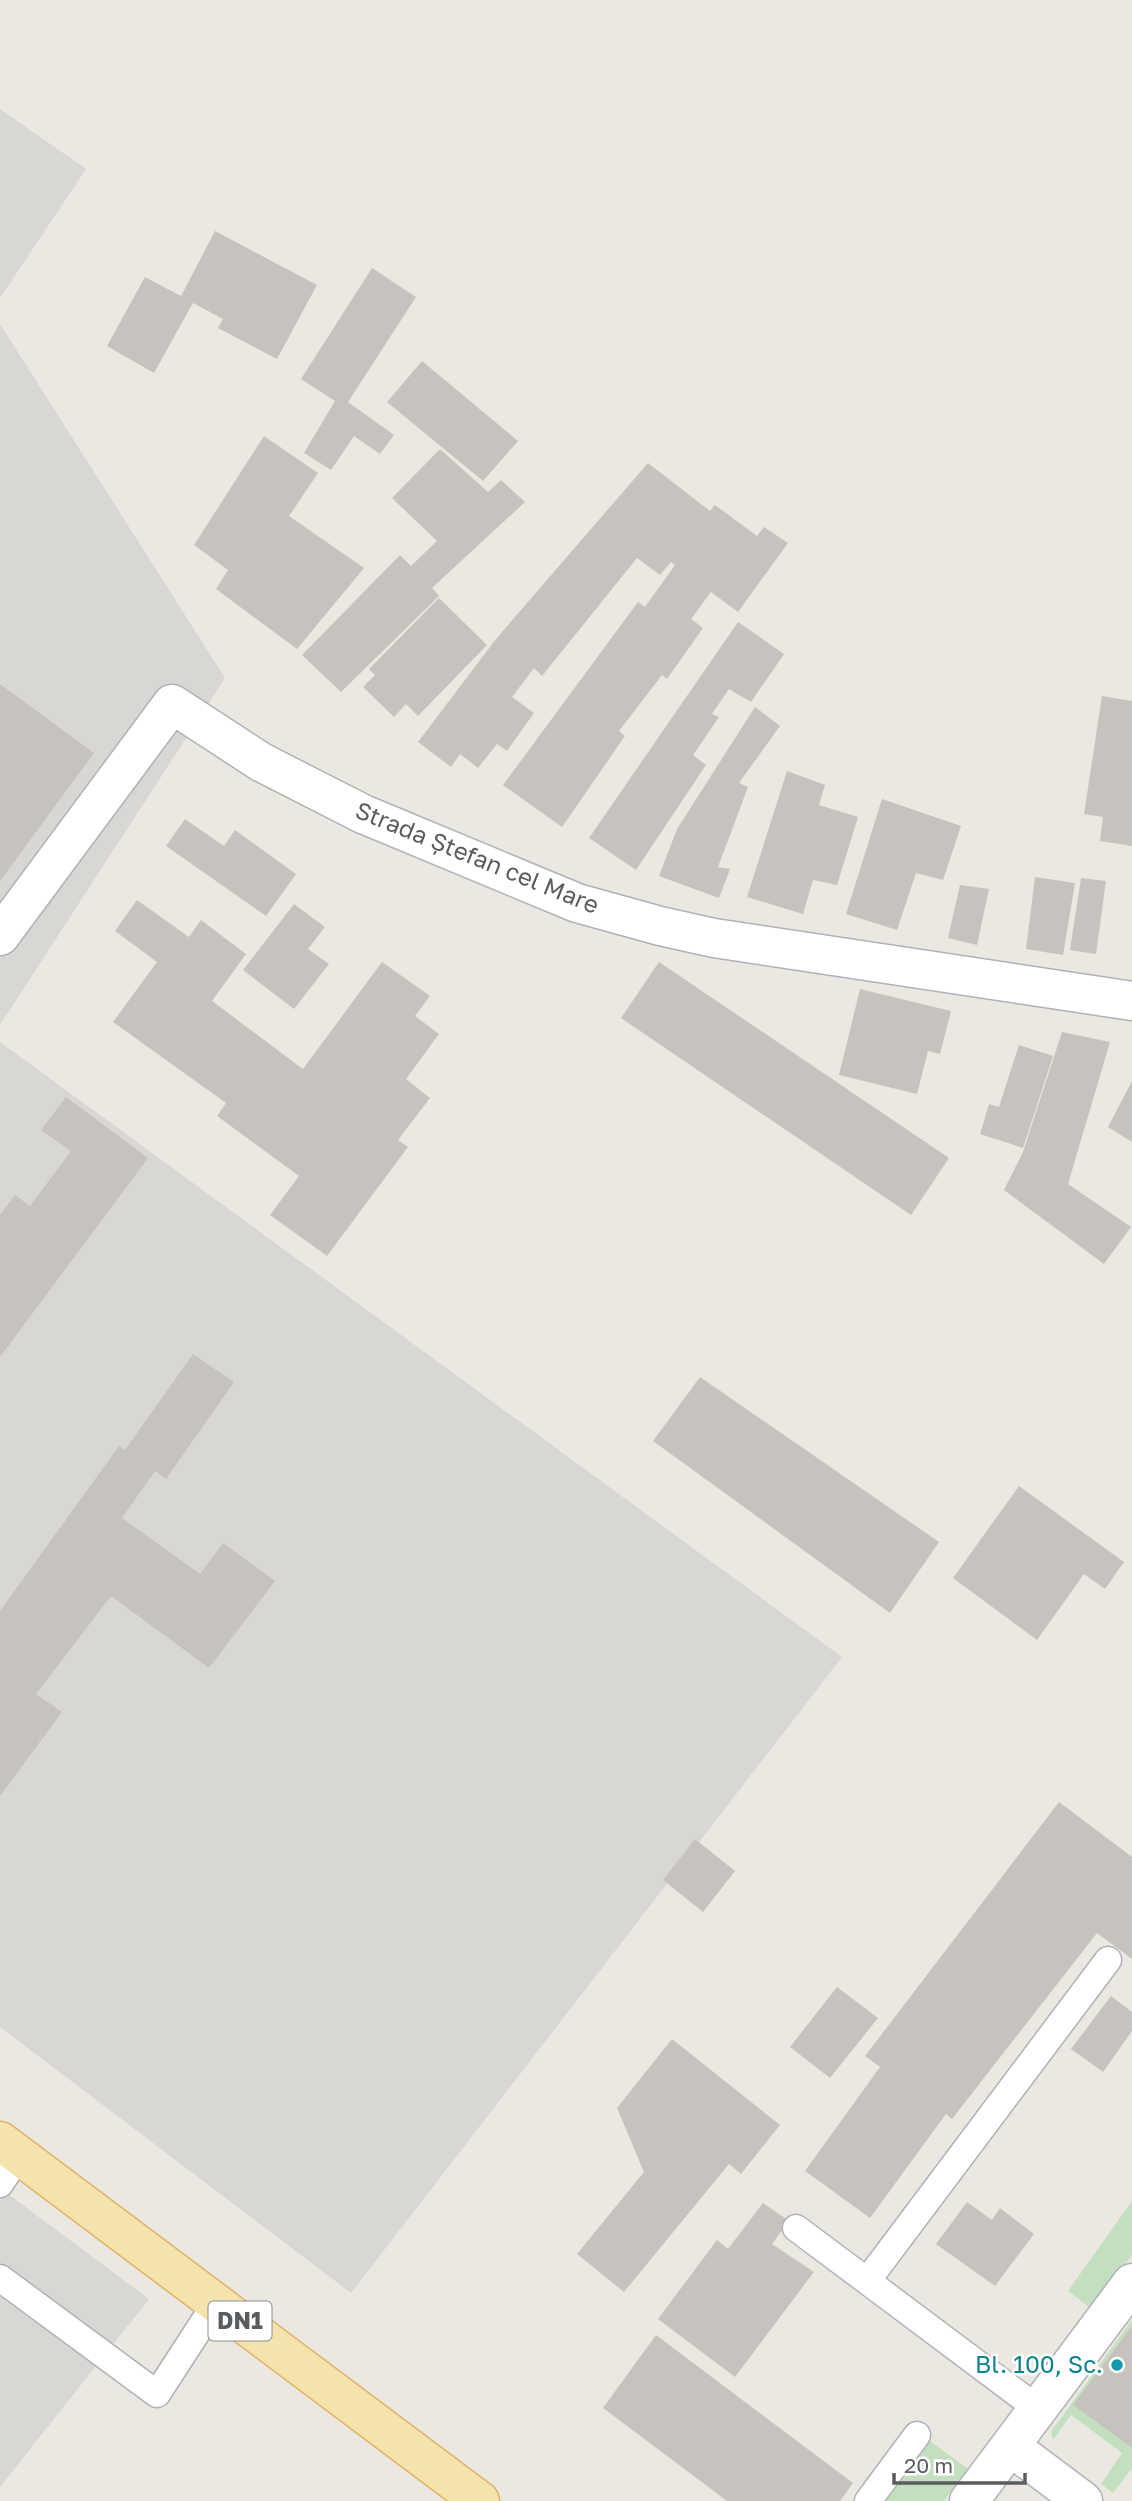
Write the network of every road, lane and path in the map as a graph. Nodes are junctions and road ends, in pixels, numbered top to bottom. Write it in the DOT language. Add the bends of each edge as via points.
graph roads {
  1 [pos="0,936"];
  2 [pos="1132,1001"];
  3 [pos="1108,1960"];
  4 [pos="6,2160"];
  5 [pos="796,2228"];
  6 [pos="0,2278"];
  7 [pos="867,2281"];
  8 [pos="1132,2283"];
  9 [pos="216,2303"];
  10 [pos="1038,2409"];
  11 [pos="917,2435"];
  12 [pos="1010,2447"];
  13 [pos="480,2501"];
  14 [pos="868,2501"];
  15 [pos="968,2501"];
  16 [pos="1083,2501"];
  1 -- 2 [label="street, Strada Ștefan cel Mare" via="172,705 261,762 363,814 577,903 714,937"];
  3 -- 7 [label="lane"];
  4 -- 9 [label="main road, DN1"];
  5 -- 7 [label="lane"];
  6 -- 9 [label="lane" via="158,2393"];
  7 -- 10 [label="lane"];
  8 -- 10 [label="street"];
  9 -- 13 [label="main road, DN1"];
  10 -- 12 [label="street"];
  11 -- 14 [label="lane"];
  12 -- 15 [label="street"];
  12 -- 16 [label="street"];
}
